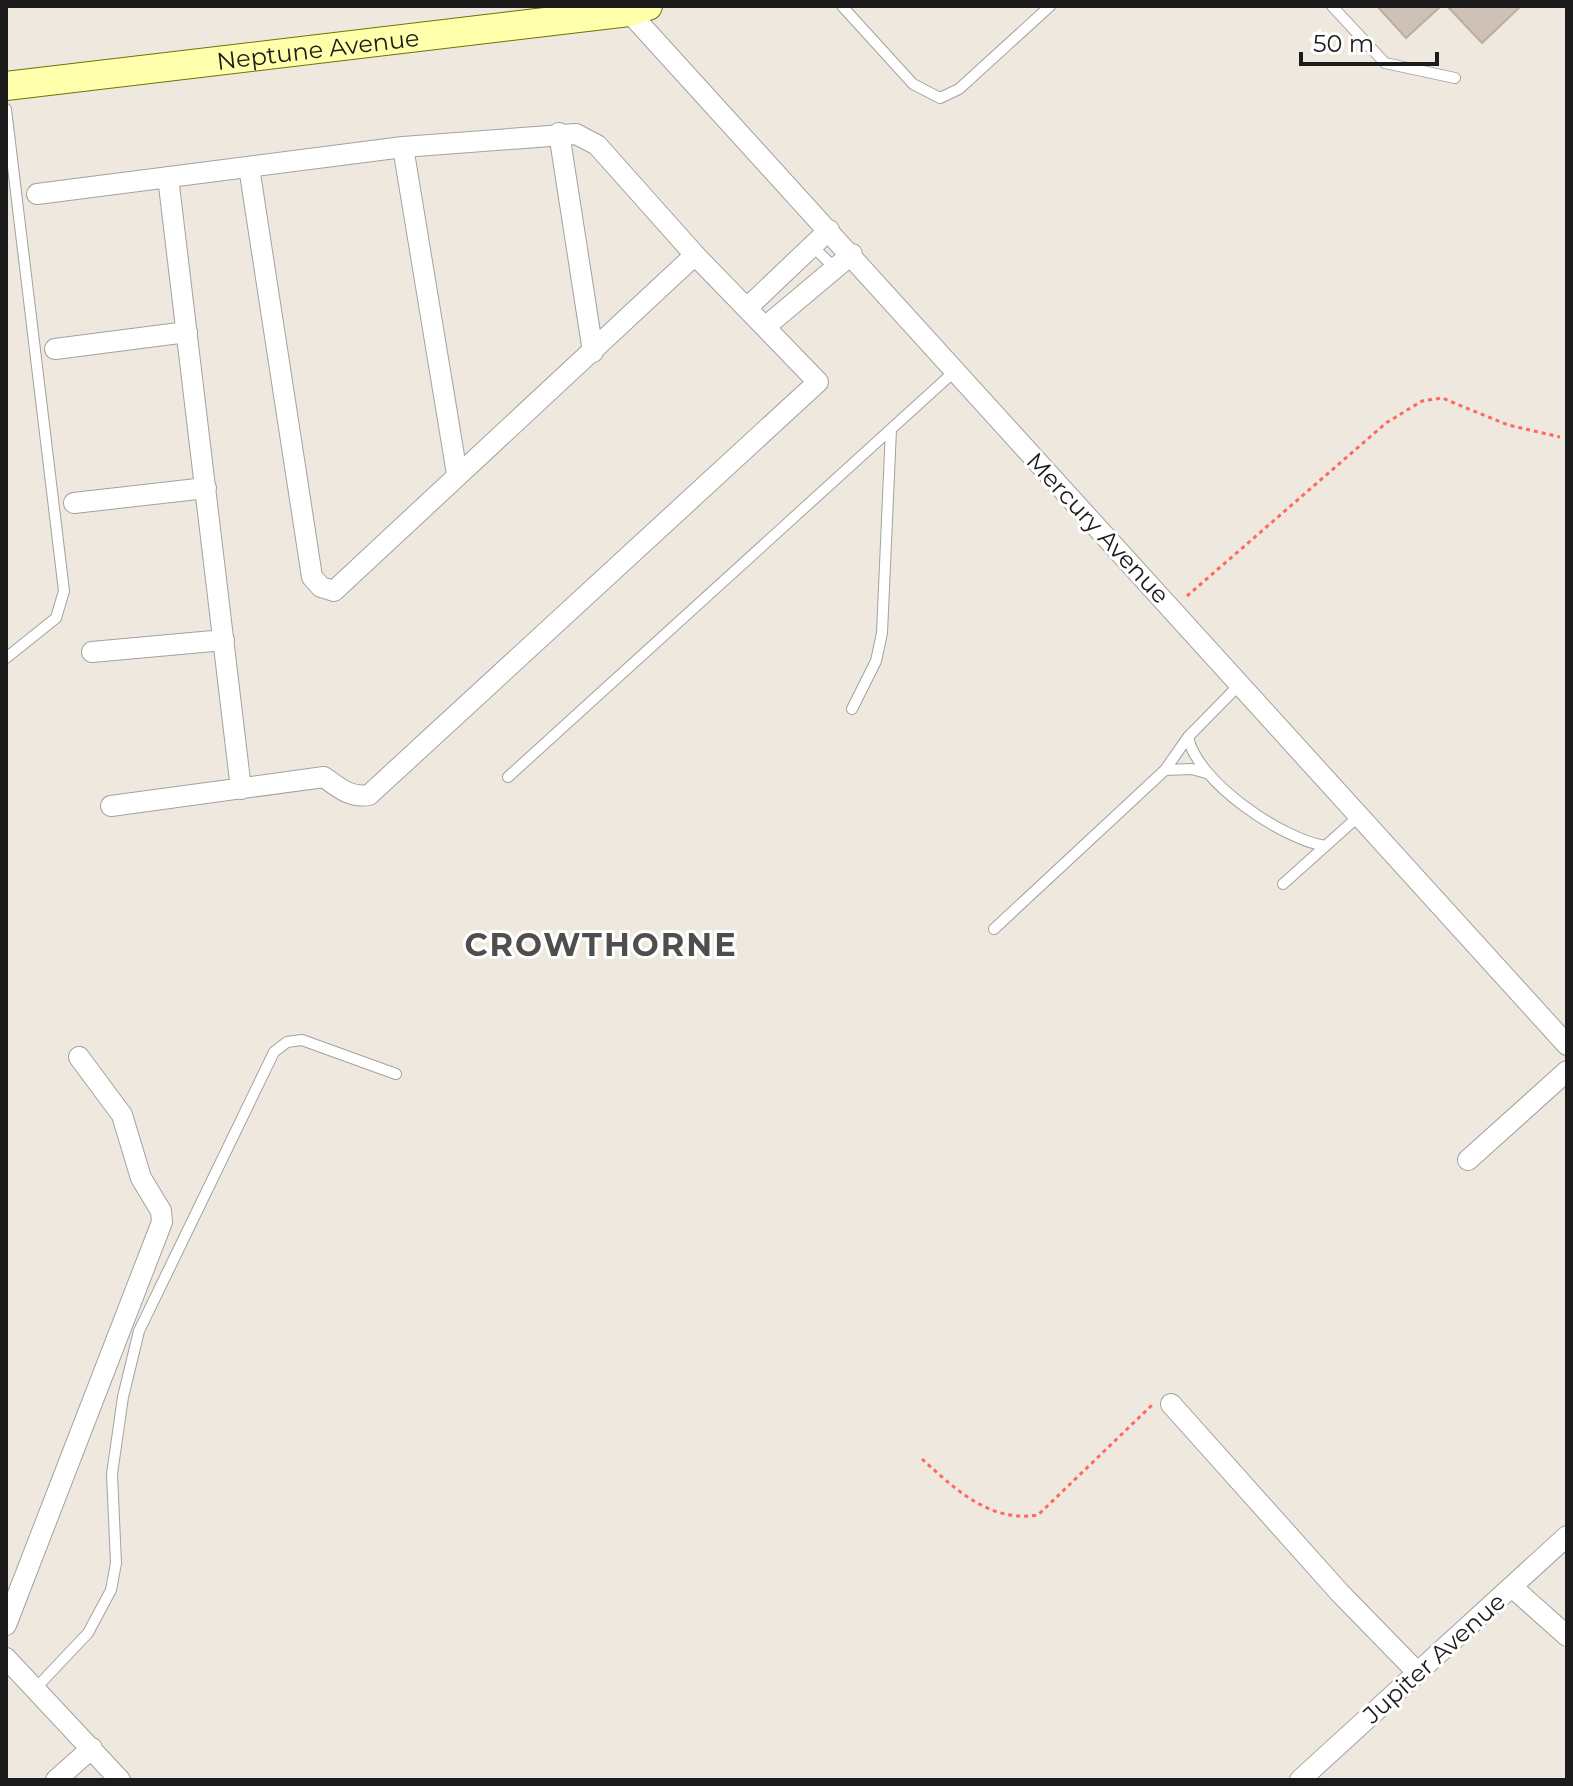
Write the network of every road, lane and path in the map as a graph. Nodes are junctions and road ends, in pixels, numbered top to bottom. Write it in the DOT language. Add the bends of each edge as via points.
graph roads {
  1 [pos="842,6"];
  2 [pos="1050,6"];
  3 [pos="1332,6"];
  4 [pos="639,9"];
  5 [pos="1455,78"];
  6 [pos="6,86"];
  7 [pos="6,109"];
  8 [pos="559,133"];
  9 [pos="403,147"];
  10 [pos="249,167"];
  11 [pos="168,177"];
  12 [pos="37,194"];
  13 [pos="829,230"];
  14 [pos="812,246"];
  15 [pos="852,254"];
  16 [pos="695,255"];
  17 [pos="835,268"];
  18 [pos="747,308"];
  19 [pos="765,327"];
  20 [pos="187,332"];
  21 [pos="55,349"];
  22 [pos="593,352"];
  23 [pos="956,370"];
  24 [pos="891,429"];
  25 [pos="1560,437"];
  26 [pos="457,474"];
  27 [pos="206,488"];
  28 [pos="74,503"];
  29 [pos="1172,609"];
  30 [pos="224,640"];
  31 [pos="92,652"];
  32 [pos="6,658"];
  33 [pos="1240,684"];
  34 [pos="852,709"];
  35 [pos="1188,737"];
  36 [pos="1165,770"];
  37 [pos="1208,773"];
  38 [pos="508,777"];
  39 [pos="241,789"];
  40 [pos="111,806"];
  41 [pos="1360,815"];
  42 [pos="1325,846"];
  43 [pos="1283,884"];
  44 [pos="994,929"];
  45 [pos="1567,1045"];
  46 [pos="79,1057"];
  47 [pos="1567,1071"];
  48 [pos="396,1074"];
  49 [pos="1468,1160"];
  50 [pos="1171,1404"];
  51 [pos="922,1459"];
  52 [pos="1567,1536"];
  53 [pos="1512,1587"];
  54 [pos="6,1625"];
  55 [pos="1567,1636"];
  56 [pos="6,1658"];
  57 [pos="1418,1673"];
  58 [pos="35,1689"];
  59 [pos="92,1748"];
  60 [pos="56,1780"];
  61 [pos="120,1780"];
  62 [pos="1300,1780"];
  1 -- 2 [label="lane" via="913,84 940,98 959,89"];
  3 -- 5 [label="lane" via="1385,63"];
  4 -- 6 [label="main road, Neptune Avenue"];
  4 -- 13 [label="street, Mercury Avenue"];
  7 -- 32 [label="lane" via="64,591 56,618"];
  8 -- 9 [label="street"];
  8 -- 16 [label="street" via="597,145"];
  8 -- 22 [label="street"];
  9 -- 10 [label="street"];
  9 -- 26 [label="street"];
  10 -- 11 [label="street"];
  10 -- 26 [label="street" via="312,577 334,591"];
  11 -- 12 [label="street"];
  11 -- 20 [label="street"];
  13 -- 14 [label="street"];
  13 -- 15 [label="street, Mercury Avenue"];
  14 -- 17 [label="lane"];
  14 -- 18 [label="street"];
  15 -- 17 [label="street"];
  15 -- 23 [label="street, Mercury Avenue"];
  16 -- 18 [label="street"];
  16 -- 22 [label="street"];
  17 -- 19 [label="street"];
  18 -- 19 [label="street"];
  19 -- 39 [label="street" via="818,382 369,795 344,792 324,777"];
  20 -- 21 [label="street"];
  20 -- 27 [label="street"];
  22 -- 26 [label="street"];
  23 -- 24 [label="lane"];
  23 -- 29 [label="street, Mercury Avenue"];
  24 -- 34 [label="lane" via="882,633 876,661"];
  24 -- 38 [label="lane"];
  25 -- 29 [label="path" via="1508,425 1451,400 1422,401 1386,423"];
  27 -- 28 [label="street"];
  27 -- 30 [label="street"];
  29 -- 33 [label="street, Mercury Avenue"];
  30 -- 31 [label="street"];
  30 -- 39 [label="street"];
  33 -- 35 [label="lane"];
  33 -- 41 [label="street, Mercury Avenue"];
  35 -- 36 [label="lane"];
  35 -- 37 [label="lane"];
  36 -- 37 [label="lane"];
  36 -- 44 [label="lane"];
  37 -- 42 [label="lane" via="1279,829 1305,843"];
  39 -- 40 [label="street"];
  41 -- 42 [label="lane"];
  41 -- 45 [label="street, Mercury Avenue"];
  42 -- 43 [label="lane"];
  46 -- 54 [label="street" via="122,1115 141,1178 162,1222"];
  47 -- 49 [label="street"];
  48 -- 58 [label="lane" via="302,1040 287,1042 274,1052 139,1331 112,1474 116,1563 111,1590 88,1633"];
  50 -- 51 [label="path" via="1151,1406 1038,1515 987,1509"];
  50 -- 57 [label="street"];
  52 -- 53 [label="street, Jupiter Avenue"];
  53 -- 55 [label="street"];
  53 -- 57 [label="street, Jupiter Avenue"];
  56 -- 58 [label="street"];
  57 -- 62 [label="street, Jupiter Avenue"];
  58 -- 59 [label="street"];
  59 -- 60 [label="street"];
  59 -- 61 [label="street"];
}
